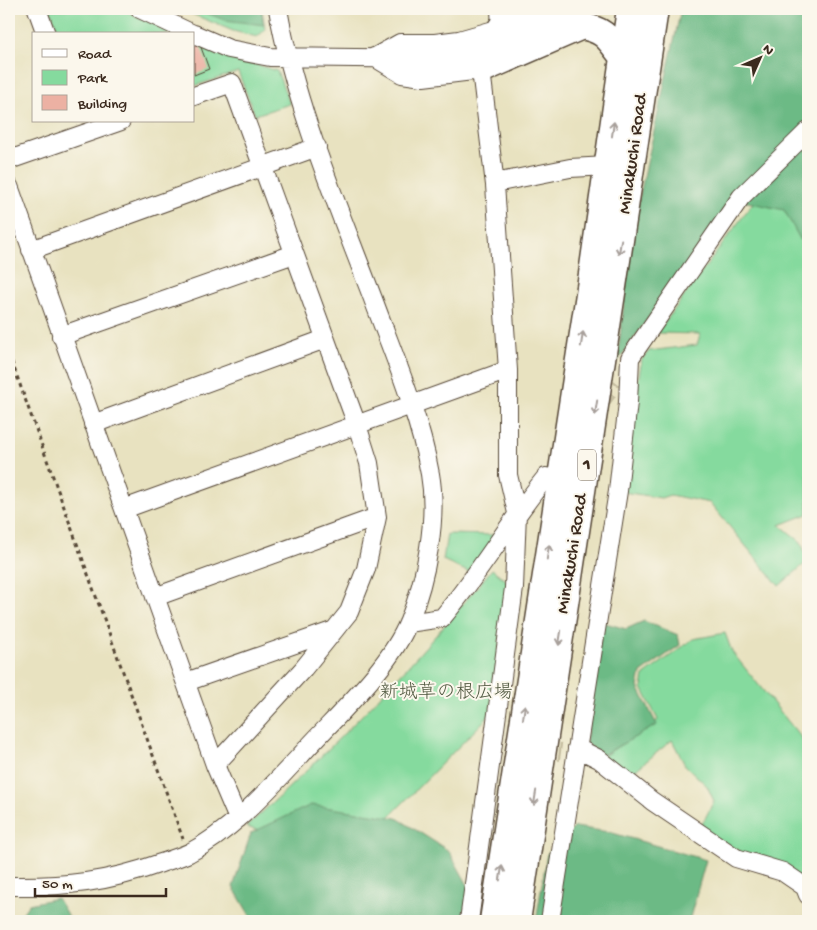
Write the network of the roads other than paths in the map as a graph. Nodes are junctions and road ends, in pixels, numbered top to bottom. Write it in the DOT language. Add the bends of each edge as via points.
graph roads {
  1 [pos="37,9"];
  2 [pos="140,9"];
  3 [pos="278,9"];
  4 [pos="546,9"];
  5 [pos="586,9"];
  6 [pos="630,9"];
  7 [pos="655,9"];
  8 [pos="673,9"];
  9 [pos="500,18"];
  10 [pos="45,32"];
  11 [pos="190,32"];
  12 [pos="195,34"];
  13 [pos="374,57"];
  14 [pos="622,57"];
  15 [pos="288,58"];
  16 [pos="481,70"];
  17 [pos="195,96"];
  18 [pos="640,117"];
  19 [pos="115,122"];
  20 [pos="79,128"];
  21 [pos="808,131"];
  22 [pos="317,147"];
  23 [pos="9,160"];
  24 [pos="608,166"];
  25 [pos="264,168"];
  26 [pos="495,183"];
  27 [pos="9,186"];
  28 [pos="31,250"];
  29 [pos="294,254"];
  30 [pos="61,336"];
  31 [pos="326,339"];
  32 [pos="508,370"];
  33 [pos="413,405"];
  34 [pos="93,424"];
  35 [pos="357,425"];
  36 [pos="546,478"];
  37 [pos="124,510"];
  38 [pos="517,513"];
  39 [pos="377,517"];
  40 [pos="155,597"];
  41 [pos="408,624"];
  42 [pos="332,631"];
  43 [pos="186,682"];
  44 [pos="571,752"];
  45 [pos="215,765"];
  46 [pos="238,819"];
  47 [pos="9,886"];
  48 [pos="808,895"];
  49 [pos="469,921"];
  50 [pos="493,921"];
  51 [pos="517,921"];
  52 [pos="550,921"];
  1 -- 10 [label="street"];
  2 -- 11 [label="street"];
  3 -- 15 [label="street"];
  4 -- 9 [label="highway"];
  5 -- 13 [label="street" via="498,47 463,56 417,60"];
  6 -- 14 [label="highway, Minakuchi Road / 1"];
  7 -- 18 [label="highway, Minakuchi Road / 1"];
  8 -- 18 [label="highway" via="652,105"];
  9 -- 13 [label="street" via="459,40 400,43"];
  12 -- 15 [label="street" via="230,49"];
  13 -- 15 [label="street"];
  13 -- 16 [label="street" via="402,74 423,77"];
  14 -- 16 [label="highway" via="606,34 582,26"];
  24 -- 14 [label="highway, Minakuchi Road / 1, one-way"];
  15 -- 22 [label="street"];
  16 -- 26 [label="street"];
  17 -- 25 [label="street" via="232,83"];
  18 -- 51 [label="highway, Minakuchi Road / 1, one-way"];
  19 -- 20 [label="street"];
  20 -- 23 [label="street"];
  21 -- 44 [label="street" via="741,197 630,358 622,377 628,402 618,491"];
  22 -- 25 [label="street"];
  22 -- 33 [label="street"];
  24 -- 26 [label="street" via="570,168"];
  50 -- 24 [label="highway, Minakuchi Road / 1, one-way"];
  25 -- 28 [label="street"];
  25 -- 29 [label="street"];
  26 -- 32 [label="street"];
  27 -- 28 [label="street"];
  28 -- 30 [label="street"];
  29 -- 30 [label="street"];
  29 -- 31 [label="street"];
  30 -- 34 [label="street"];
  31 -- 34 [label="street"];
  31 -- 35 [label="street"];
  32 -- 33 [label="street"];
  32 -- 38 [label="street" via="508,475"];
  33 -- 35 [label="street"];
  33 -- 41 [label="street" via="431,476 432,511 423,581"];
  34 -- 37 [label="street"];
  35 -- 37 [label="street"];
  35 -- 39 [label="street" via="369,463"];
  36 -- 38 [label="street"];
  37 -- 40 [label="street"];
  38 -- 41 [label="street" via="488,558 442,618"];
  38 -- 49 [label="street" via="502,743"];
  39 -- 40 [label="street"];
  39 -- 42 [label="street" via="359,589 349,612"];
  40 -- 43 [label="street"];
  41 -- 46 [label="street" via="365,685"];
  42 -- 43 [label="street"];
  42 -- 45 [label="street" via="304,668"];
  43 -- 45 [label="street"];
  44 -- 48 [label="street" via="599,759 652,801 736,858 783,872 805,887"];
  44 -- 52 [label="street"];
  45 -- 46 [label="street"];
  46 -- 47 [label="street" via="188,853 145,869 101,881 56,886"];
}
